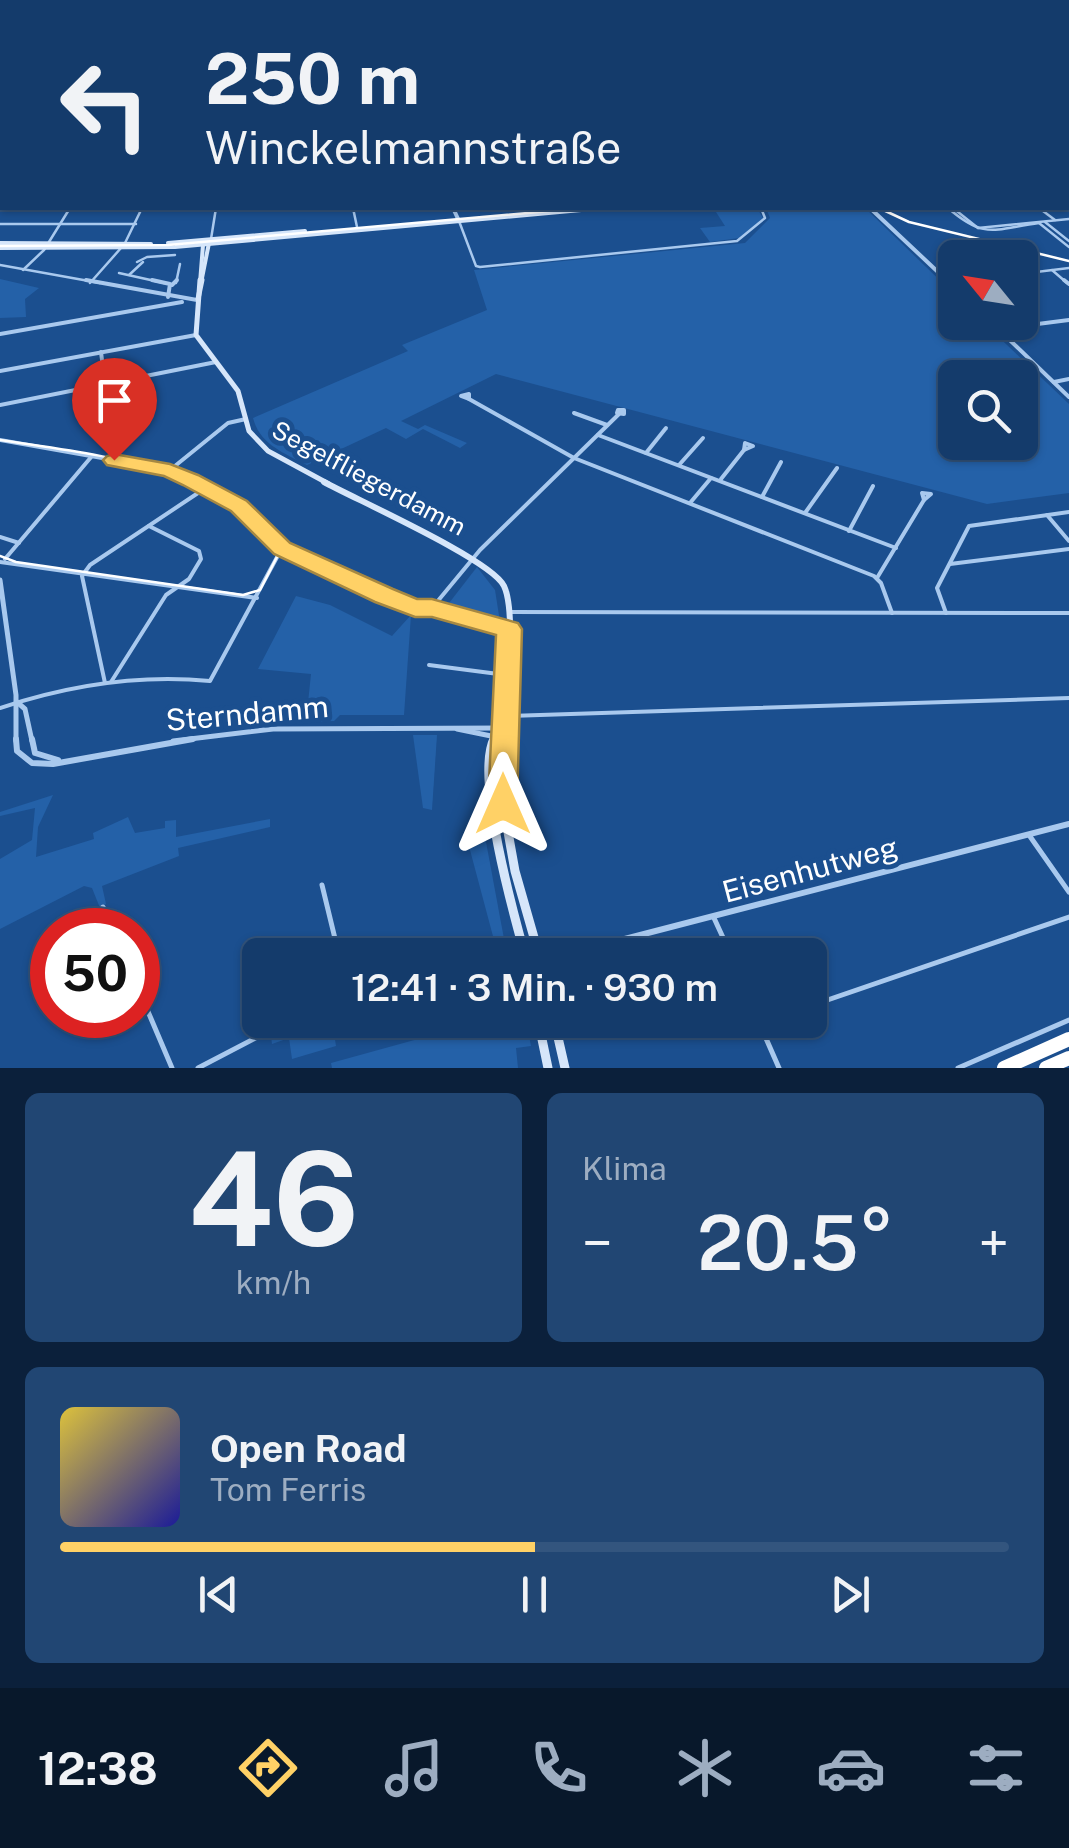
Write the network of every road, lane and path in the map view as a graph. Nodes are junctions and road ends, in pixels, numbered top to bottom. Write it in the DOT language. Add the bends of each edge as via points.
graph roads {
  1 [pos="978,0"];
  2 [pos="986,0"];
  3 [pos="69,210"];
  4 [pos="141,210"];
  5 [pos="216,210"];
  6 [pos="353,210"];
  7 [pos="453,210"];
  8 [pos="541,210"];
  9 [pos="577,210"];
  10 [pos="762,210"];
  11 [pos="872,210"];
  12 [pos="953,210"];
  13 [pos="1042,210"];
  14 [pos="458,219"];
  15 [pos="1069,219"];
  16 [pos="1056,221"];
  17 [pos="1042,223"];
  18 [pos="0,224"];
  19 [pos="62,224"];
  20 [pos="136,224"];
  21 [pos="356,226"];
  22 [pos="977,229"];
  23 [pos="208,243"];
  24 [pos="1068,244"];
  25 [pos="0,245"];
  26 [pos="47,246"];
  27 [pos="123,246"];
  28 [pos="175,255"];
  29 [pos="137,262"];
  30 [pos="143,262"];
  31 [pos="180,264"];
  32 [pos="0,265"];
  33 [pos="1069,268"];
  34 [pos="23,270"];
  35 [pos="1052,270"];
  36 [pos="938,271"];
  37 [pos="1038,272"];
  38 [pos="118,273"];
  39 [pos="129,275"];
  40 [pos="90,283"];
  41 [pos="1069,284"];
  42 [pos="172,285"];
  43 [pos="168,298"];
  44 [pos="197,300"];
  45 [pos="186,301"];
  46 [pos="1069,320"];
  47 [pos="1038,324"];
  48 [pos="0,334"];
  49 [pos="196,334"];
  50 [pos="1009,340"];
  51 [pos="101,352"];
  52 [pos="216,362"];
  53 [pos="0,371"];
  54 [pos="1069,379"];
  55 [pos="1053,382"];
  56 [pos="106,384"];
  57 [pos="1069,397"];
  58 [pos="468,399"];
  59 [pos="107,400"];
  60 [pos="0,404"];
  61 [pos="574,413"];
  62 [pos="619,414"];
  63 [pos="246,419"];
  64 [pos="607,426"];
  65 [pos="666,428"];
  66 [pos="598,434"];
  67 [pos="703,438"];
  68 [pos="0,440"];
  69 [pos="744,450"];
  70 [pos="646,453"];
  71 [pos="92,456"];
  72 [pos="574,458"];
  73 [pos="781,462"];
  74 [pos="678,466"];
  75 [pos="837,468"];
  76 [pos="170,470"];
  77 [pos="711,478"];
  78 [pos="719,481"];
  79 [pos="873,486"];
  80 [pos="205,488"];
  81 [pos="762,497"];
  82 [pos="924,500"];
  83 [pos="690,503"];
  84 [pos="1069,512"];
  85 [pos="804,514"];
  86 [pos="1047,515"];
  87 [pos="148,526"];
  88 [pos="849,530"];
  89 [pos="0,537"];
  90 [pos="1069,541"];
  91 [pos="18,543"];
  92 [pos="282,548"];
  93 [pos="896,548"];
  94 [pos="1069,549"];
  95 [pos="474,557"];
  96 [pos="2,561"];
  97 [pos="950,564"];
  98 [pos="84,572"];
  99 [pos="877,578"];
  100 [pos="0,580"];
  101 [pos="177,586"];
  102 [pos="257,598"];
  103 [pos="432,608"];
  104 [pos="509,612"];
  105 [pos="892,613"];
  106 [pos="946,613"];
  107 [pos="1069,613"];
  108 [pos="509,629"];
  109 [pos="429,665"];
  110 [pos="506,675"];
  111 [pos="108,682"];
  112 [pos="1069,698"];
  113 [pos="17,702"];
  114 [pos="0,708"];
  115 [pos="504,716"];
  116 [pos="500,732"];
  117 [pos="59,761"];
  118 [pos="1069,824"];
  119 [pos="1029,834"];
  120 [pos="322,885"];
  121 [pos="1069,892"];
  122 [pos="714,918"];
  123 [pos="1069,918"];
  124 [pos="335,938"];
  125 [pos="520,938"];
  126 [pos="534,938"];
  127 [pos="632,938"];
  128 [pos="723,938"];
  129 [pos="827,1000"];
  130 [pos="1069,1020"];
  131 [pos="159,1038"];
  132 [pos="256,1038"];
  133 [pos="542,1038"];
  134 [pos="558,1038"];
  135 [pos="766,1038"];
  136 [pos="1069,1039"];
  137 [pos="1069,1058"];
  138 [pos="172,1068"];
  139 [pos="198,1068"];
  140 [pos="548,1068"];
  141 [pos="565,1068"];
  142 [pos="779,1068"];
  143 [pos="958,1068"];
  144 [pos="1004,1068"];
  145 [pos="1046,1068"];
  1 -- 2 [label="street"];
  3 -- 19 [label="street"];
  4 -- 20 [label="street"];
  5 -- 23 [label="street"];
  6 -- 21 [label="street"];
  7 -- 14 [label="street"];
  8 -- 14 [label="main road"];
  9 -- 14 [label="main road"];
  10 -- 14 [label="street" via="765,218 740,240 480,267"];
  11 -- 36 [label="street"];
  12 -- 22 [label="street"];
  13 -- 16 [label="street"];
  14 -- 21 [label="main road"];
  14 -- 23 [label="main road"];
  15 -- 16 [label="street"];
  16 -- 17 [label="street"];
  17 -- 22 [label="street"];
  17 -- 24 [label="street"];
  18 -- 19 [label="street"];
  19 -- 20 [label="street"];
  19 -- 26 [label="street"];
  20 -- 27 [label="street"];
  21 -- 23 [label="main road"];
  23 -- 27 [label="main road"];
  23 -- 44 [label="main road"];
  25 -- 26 [label="main road"];
  26 -- 27 [label="main road"];
  26 -- 34 [label="street"];
  27 -- 40 [label="street"];
  28 -- 30 [label="street"];
  29 -- 30 [label="street"];
  30 -- 39 [label="street"];
  31 -- 42 [label="street"];
  32 -- 34 [label="street"];
  33 -- 35 [label="street"];
  34 -- 40 [label="street"];
  35 -- 37 [label="street"];
  35 -- 41 [label="street"];
  38 -- 39 [label="street"];
  39 -- 42 [label="street"];
  40 -- 43 [label="street"];
  42 -- 43 [label="street"];
  43 -- 45 [label="street"];
  44 -- 45 [label="street"];
  44 -- 49 [label="main road"];
  45 -- 48 [label="street"];
  46 -- 47 [label="street"];
  49 -- 51 [label="street"];
  49 -- 52 [label="main road, Segelfliegerdamm"];
  50 -- 55 [label="street"];
  51 -- 53 [label="street"];
  51 -- 56 [label="street"];
  52 -- 56 [label="street"];
  52 -- 63 [label="main road, Segelfliegerdamm" via="238,390"];
  54 -- 55 [label="street"];
  55 -- 57 [label="street"];
  56 -- 59 [label="street"];
  56 -- 60 [label="street"];
  58 -- 72 [label="street"];
  61 -- 64 [label="street"];
  62 -- 64 [label="street"];
  63 -- 76 [label="street" via="228,423"];
  63 -- 95 [label="main road, Segelfliegerdamm" via="268,451"];
  64 -- 66 [label="street"];
  65 -- 70 [label="street"];
  66 -- 70 [label="street"];
  66 -- 72 [label="street"];
  67 -- 74 [label="street"];
  68 -- 71 [label="street"];
  69 -- 78 [label="street"];
  70 -- 74 [label="street"];
  71 -- 76 [label="street"];
  71 -- 91 [label="street"];
  72 -- 83 [label="street"];
  72 -- 95 [label="street"];
  73 -- 81 [label="street"];
  74 -- 77 [label="street"];
  75 -- 85 [label="street"];
  76 -- 80 [label="street"];
  77 -- 78 [label="street"];
  77 -- 83 [label="street"];
  78 -- 81 [label="street"];
  79 -- 88 [label="street"];
  80 -- 87 [label="street"];
  80 -- 92 [label="street" via="239,506"];
  81 -- 85 [label="street"];
  82 -- 93 [label="street"];
  83 -- 99 [label="street"];
  84 -- 86 [label="street"];
  85 -- 88 [label="street"];
  86 -- 90 [label="street"];
  86 -- 97 [label="street" via="970,526"];
  87 -- 98 [label="street"];
  87 -- 101 [label="street" via="200,554 189,579"];
  88 -- 93 [label="street"];
  89 -- 91 [label="street"];
  91 -- 96 [label="street"];
  92 -- 102 [label="street"];
  92 -- 103 [label="street" via="406,605"];
  93 -- 99 [label="street"];
  94 -- 97 [label="street"];
  95 -- 103 [label="street"];
  95 -- 104 [label="main road, Segelfliegerdamm" via="499,578"];
  96 -- 98 [label="street"];
  97 -- 106 [label="street" via="937,588"];
  98 -- 101 [label="street"];
  98 -- 111 [label="street"];
  99 -- 105 [label="street"];
  100 -- 113 [label="street, Sterndamm"];
  101 -- 102 [label="street"];
  101 -- 111 [label="street"];
  102 -- 111 [label="street" via="210,681 168,676"];
  103 -- 108 [label="street"];
  104 -- 105 [label="street"];
  104 -- 108 [label="main road, Segelfliegerdamm"];
  105 -- 106 [label="street"];
  106 -- 107 [label="street"];
  108 -- 110 [label="main road, Segelfliegerdamm"];
  109 -- 110 [label="street"];
  110 -- 115 [label="main road, Segelfliegerdamm"];
  111 -- 113 [label="street"];
  112 -- 115 [label="street"];
  113 -- 114 [label="street"];
  113 -- 117 [label="street, Sterndamm" via="35,754"];
  113 -- 117 [label="street, Sterndamm" via="13,724 21,756 41,765"];
  115 -- 116 [label="main road, Segelfliegerdamm"];
  116 -- 117 [label="street, Sterndamm" via="317,726"];
  116 -- 125 [label="main road" via="491,743 492,814"];
  116 -- 126 [label="main road" via="503,808"];
  118 -- 119 [label="street, Eisenhutweg"];
  119 -- 121 [label="street"];
  119 -- 122 [label="street, Eisenhutweg"];
  120 -- 124 [label="street"];
  122 -- 127 [label="street, Eisenhutweg"];
  122 -- 128 [label="street"];
  123 -- 129 [label="street"];
  130 -- 143 [label="street"];
  131 -- 138 [label="street"];
  132 -- 139 [label="street"];
  133 -- 140 [label="main road"];
  134 -- 141 [label="main road"];
  135 -- 142 [label="street"];
  136 -- 144 [label="highway"];
  137 -- 145 [label="highway"];
}
